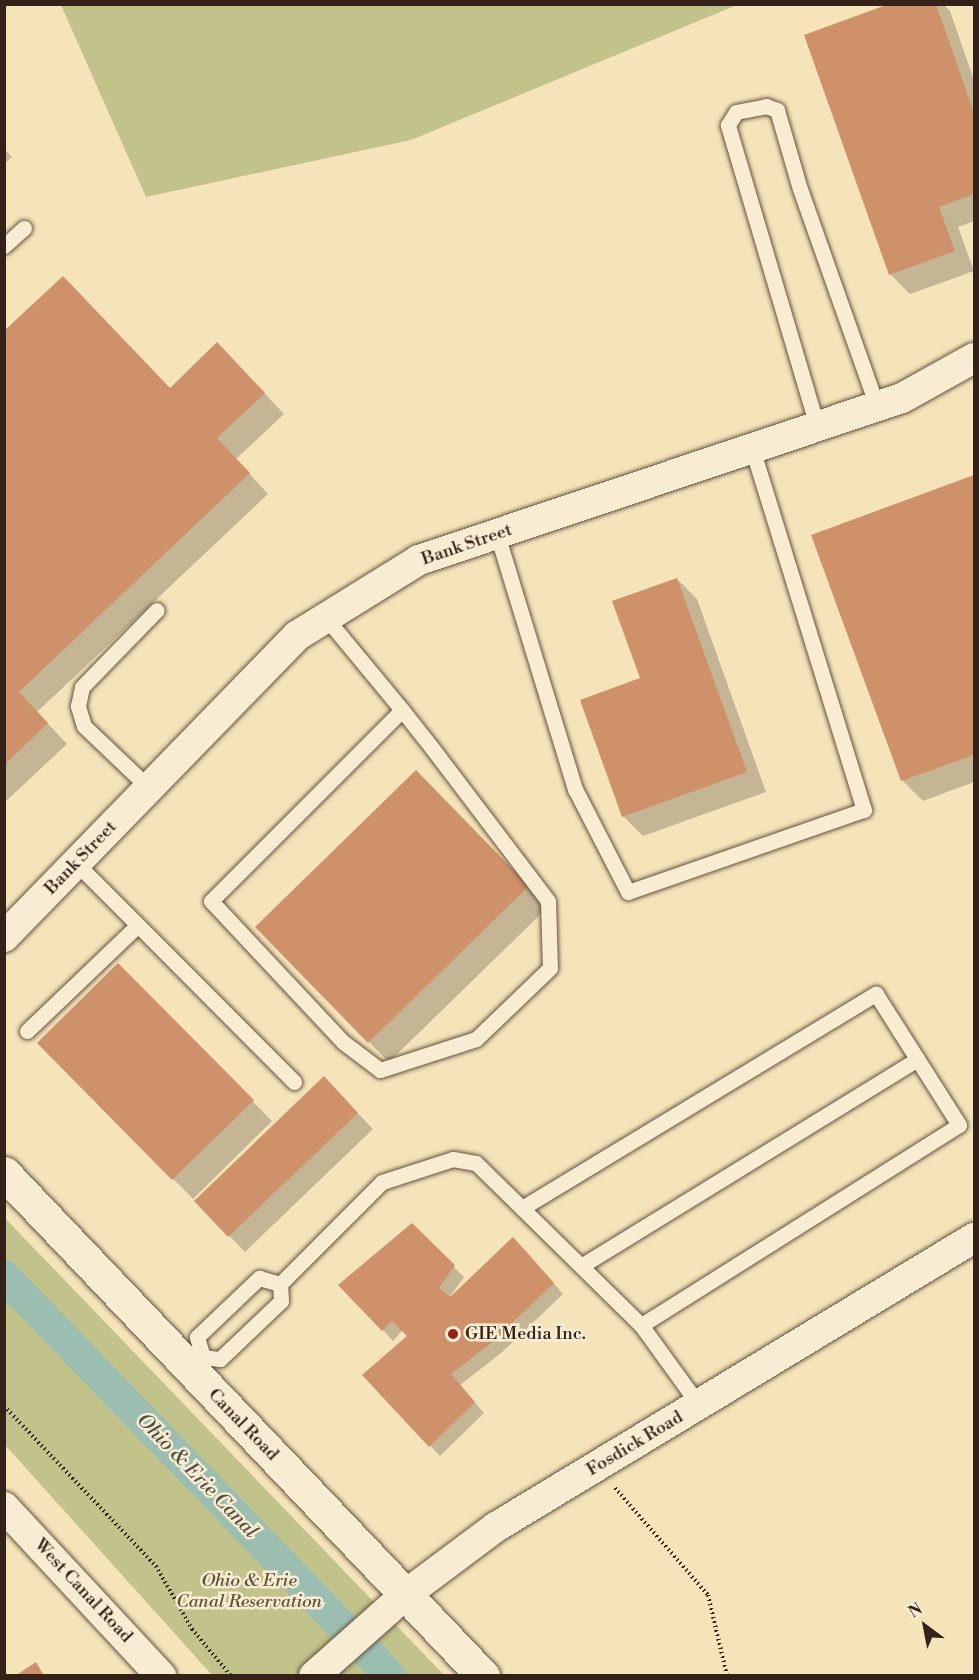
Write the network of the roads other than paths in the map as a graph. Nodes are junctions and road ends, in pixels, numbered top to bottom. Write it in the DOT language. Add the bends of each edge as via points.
graph roads {
  1 [pos="24,228"];
  2 [pos="4,246"];
  3 [pos="975,358"];
  4 [pos="877,406"];
  5 [pos="817,426"];
  6 [pos="752,448"];
  7 [pos="497,534"];
  8 [pos="157,610"];
  9 [pos="326,618"];
  10 [pos="402,710"];
  11 [pos="149,788"];
  12 [pos="76,863"];
  13 [pos="138,925"];
  14 [pos="4,937"];
  15 [pos="27,1031"];
  16 [pos="917,1059"];
  17 [pos="294,1082"];
  18 [pos="4,1173"];
  19 [pos="522,1208"];
  20 [pos="975,1238"];
  21 [pos="581,1266"];
  22 [pos="280,1284"];
  23 [pos="640,1325"];
  24 [pos="196,1364"];
  25 [pos="699,1405"];
  26 [pos="7,1514"];
  27 [pos="405,1595"];
  28 [pos="161,1676"];
  29 [pos="314,1676"];
  30 [pos="483,1676"];
  1 -- 2 [label="lane"];
  3 -- 4 [label="street, Bank Street" via="902,398"];
  4 -- 5 [label="street, Bank Street"];
  4 -- 5 [label="lane" via="800,189 777,110 766,106 736,112 728,125"];
  5 -- 6 [label="street, Bank Street"];
  6 -- 7 [label="street, Bank Street"];
  6 -- 7 [label="lane" via="864,810 628,892 575,789"];
  7 -- 9 [label="street, Bank Street" via="419,560"];
  8 -- 11 [label="lane" via="82,687 78,706 84,726"];
  9 -- 10 [label="lane"];
  9 -- 11 [label="street, Bank Street" via="298,635"];
  10 -- 10 [label="lane" via="549,901 550,968 476,1039 380,1070 343,1042 211,901"];
  11 -- 12 [label="street, Bank Street"];
  12 -- 13 [label="lane"];
  12 -- 14 [label="street, Bank Street"];
  13 -- 15 [label="lane"];
  13 -- 17 [label="lane"];
  16 -- 19 [label="lane" via="876,994"];
  16 -- 21 [label="lane"];
  16 -- 23 [label="lane" via="959,1125"];
  18 -- 24 [label="main road, Canal Road"];
  19 -- 21 [label="lane"];
  19 -- 22 [label="lane" via="476,1162 436,1162 382,1182"];
  20 -- 25 [label="street, Fosdick Road"];
  21 -- 23 [label="lane"];
  22 -- 24 [label="lane" via="281,1301 229,1351 220,1359"];
  22 -- 24 [label="lane" via="259,1278 197,1336"];
  23 -- 25 [label="lane"];
  24 -- 27 [label="main road, Canal Road"];
  25 -- 27 [label="street, Fosdick Road" via="496,1527"];
  26 -- 28 [label="street, West Canal Road"];
  27 -- 29 [label="street, Fosdick Road"];
  27 -- 30 [label="main road, Canal Road"];
}
